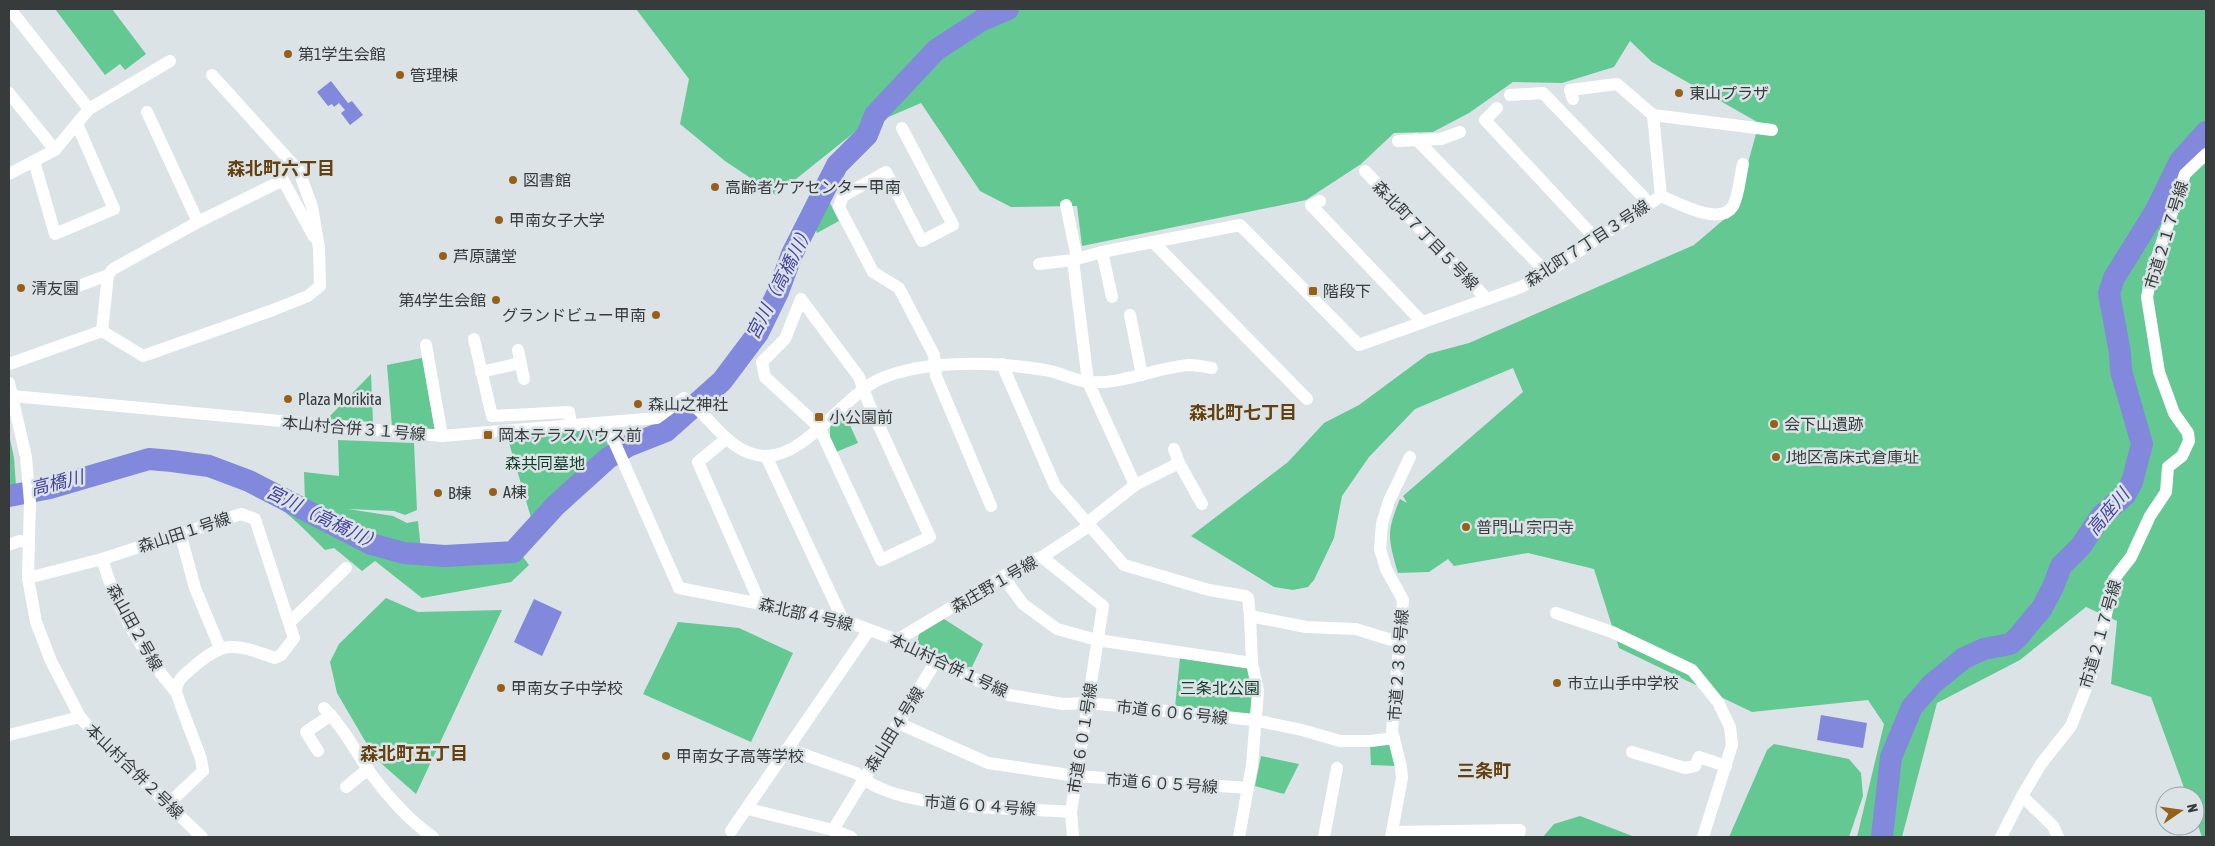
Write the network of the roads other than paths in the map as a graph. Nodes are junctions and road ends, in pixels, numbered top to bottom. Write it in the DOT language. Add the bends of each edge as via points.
graph roads {
  1 [pos="10,9"];
  2 [pos="170,61"];
  3 [pos="212,75"];
  4 [pos="9,93"];
  5 [pos="1510,95"];
  6 [pos="1573,99"];
  7 [pos="1497,108"];
  8 [pos="89,109"];
  9 [pos="147,112"];
  10 [pos="1653,115"];
  11 [pos="77,124"];
  12 [pos="902,128"];
  13 [pos="1772,130"];
  14 [pos="1460,132"];
  15 [pos="1416,139"];
  16 [pos="1398,141"];
  17 [pos="55,150"];
  18 [pos="2206,154"];
  19 [pos="34,161"];
  20 [pos="1743,164"];
  21 [pos="1365,170"];
  22 [pos="9,174"];
  23 [pos="1661,196"];
  24 [pos="1320,200"];
  25 [pos="1649,202"];
  26 [pos="1066,204"];
  27 [pos="198,222"];
  28 [pos="1596,239"];
  29 [pos="1152,242"];
  30 [pos="319,248"];
  31 [pos="1102,252"];
  32 [pos="1075,259"];
  33 [pos="1039,264"];
  34 [pos="1547,273"];
  35 [pos="108,275"];
  36 [pos="65,291"];
  37 [pos="1112,297"];
  38 [pos="1487,299"];
  39 [pos="1130,315"];
  40 [pos="1422,322"];
  41 [pos="102,331"];
  42 [pos="474,339"];
  43 [pos="426,345"];
  44 [pos="518,350"];
  45 [pos="520,363"];
  46 [pos="9,364"];
  47 [pos="1002,364"];
  48 [pos="935,367"];
  49 [pos="1212,368"];
  50 [pos="482,372"];
  51 [pos="1142,375"];
  52 [pos="524,379"];
  53 [pos="9,382"];
  54 [pos="1088,382"];
  55 [pos="864,391"];
  56 [pos="13,396"];
  57 [pos="1308,399"];
  58 [pos="571,426"];
  59 [pos="609,427"];
  60 [pos="819,427"];
  61 [pos="442,436"];
  62 [pos="726,440"];
  63 [pos="1174,449"];
  64 [pos="766,456"];
  65 [pos="1410,457"];
  66 [pos="1178,463"];
  67 [pos="1135,485"];
  68 [pos="1202,504"];
  69 [pos="991,506"];
  70 [pos="1088,524"];
  71 [pos="180,533"];
  72 [pos="28,542"];
  73 [pos="9,545"];
  74 [pos="1042,557"];
  75 [pos="102,558"];
  76 [pos="346,568"];
  77 [pos="28,578"];
  78 [pos="1004,578"];
  79 [pos="760,603"];
  80 [pos="1556,613"];
  81 [pos="1250,616"];
  82 [pos="843,620"];
  83 [pos="290,622"];
  84 [pos="869,630"];
  85 [pos="897,640"];
  86 [pos="1097,640"];
  87 [pos="1400,643"];
  88 [pos="220,648"];
  89 [pos="936,662"];
  90 [pos="1252,663"];
  91 [pos="176,692"];
  92 [pos="1089,703"];
  93 [pos="80,717"];
  94 [pos="1254,720"];
  95 [pos="898,724"];
  96 [pos="9,735"];
  97 [pos="1394,738"];
  98 [pos="788,749"];
  99 [pos="318,751"];
  100 [pos="1632,752"];
  101 [pos="1726,766"];
  102 [pos="1337,768"];
  103 [pos="368,770"];
  104 [pos="1076,776"];
  105 [pos="864,779"];
  106 [pos="346,787"];
  107 [pos="1248,788"];
  108 [pos="2022,796"];
  109 [pos="168,804"];
  110 [pos="748,809"];
  111 [pos="1071,812"];
  112 [pos="833,830"];
  113 [pos="731,831"];
  114 [pos="1519,833"];
  115 [pos="1392,834"];
  116 [pos="202,837"];
  117 [pos="433,837"];
  118 [pos="851,837"];
  119 [pos="1073,837"];
  120 [pos="1239,837"];
  121 [pos="1324,837"];
  122 [pos="1703,837"];
  123 [pos="2001,837"];
  124 [pos="2058,837"];
  1 -- 8 [label="street"];
  2 -- 8 [label="street"];
  3 -- 30 [label="street" via="298,171 312,207"];
  4 -- 17 [label="street"];
  5 -- 25 [label="street" via="1543,93"];
  6 -- 10 [label="street" via="1570,90 1617,84"];
  7 -- 28 [label="street" via="1485,120"];
  8 -- 11 [label="street"];
  9 -- 27 [label="street"];
  10 -- 13 [label="street"];
  10 -- 23 [label="street, 森北町７丁目３号線"];
  11 -- 17 [label="street"];
  11 -- 19 [label="street" via="114,209 55,234"];
  12 -- 48 [label="street" via="953,225 922,240 886,172 843,196 839,208 873,272 899,288 934,355"];
  14 -- 15 [label="street" via="1441,139"];
  15 -- 16 [label="street"];
  15 -- 34 [label="street"];
  17 -- 19 [label="street"];
  18 -- 108 [label="street, 市道２１７号線" via="2185,174 2152,272 2147,297 2159,372 2174,413 2188,433 2189,441 2182,456 2168,467 2166,492 2150,516 2131,557 2114,579 2094,668 2071,726 2041,764"];
  19 -- 22 [label="street"];
  20 -- 23 [label="street" via="1733,206 1726,213 1714,216"];
  21 -- 38 [label="street, 森北町７丁目５号線"];
  23 -- 25 [label="street, 森北町７丁目３号線"];
  24 -- 40 [label="street" via="1311,205"];
  25 -- 28 [label="street, 森北町７丁目３号線"];
  26 -- 32 [label="street"];
  27 -- 30 [label="street" via="283,180"];
  27 -- 35 [label="street" via="113,269"];
  28 -- 34 [label="street, 森北町７丁目３号線"];
  29 -- 31 [label="street, 森北町７丁目３号線"];
  29 -- 40 [label="street, 森北町７丁目３号線" via="1240,225 1359,345"];
  29 -- 57 [label="street"];
  30 -- 41 [label="street" via="320,286 308,296 273,310 143,356"];
  31 -- 32 [label="street, 森北町７丁目３号線"];
  31 -- 37 [label="street"];
  32 -- 33 [label="street, 森北町７丁目３号線"];
  32 -- 54 [label="street"];
  34 -- 38 [label="street, 森北町７丁目３号線" via="1521,287"];
  35 -- 36 [label="street"];
  35 -- 41 [label="street"];
  38 -- 40 [label="street, 森北町７丁目３号線"];
  39 -- 51 [label="street"];
  41 -- 46 [label="street"];
  42 -- 50 [label="street"];
  43 -- 61 [label="street"];
  44 -- 45 [label="street"];
  45 -- 50 [label="street"];
  45 -- 52 [label="street"];
  47 -- 48 [label="street"];
  47 -- 54 [label="street" via="1047,370"];
  47 -- 70 [label="street" via="1055,486"];
  48 -- 55 [label="street" via="878,380"];
  48 -- 69 [label="street"];
  49 -- 51 [label="street" via="1190,365"];
  50 -- 58 [label="street" via="492,416 569,412"];
  51 -- 54 [label="street"];
  53 -- 56 [label="street, 本山村合併２号線"];
  54 -- 67 [label="street"];
  55 -- 60 [label="street"];
  55 -- 60 [label="street" via="859,377 801,300 785,339 762,362 765,377"];
  55 -- 60 [label="street" via="930,538 882,560"];
  56 -- 61 [label="street, 本山村合併３１号線"];
  56 -- 72 [label="street, 本山村合併２号線" via="26,458"];
  58 -- 59 [label="street, 本山村合併３１号線"];
  58 -- 61 [label="street, 本山村合併３１号線"];
  59 -- 62 [label="street, 本山村合併３１号線" via="657,418 684,398 705,414"];
  59 -- 79 [label="street, 森北部４号線" via="679,588"];
  60 -- 64 [label="street" via="792,450"];
  62 -- 64 [label="street" via="744,451"];
  62 -- 79 [label="street" via="698,462"];
  63 -- 66 [label="street"];
  64 -- 82 [label="street"];
  65 -- 87 [label="street, 市道２３８号線" via="1382,524 1380,549 1402,600"];
  66 -- 67 [label="street, 森庄野１号線"];
  66 -- 68 [label="street"];
  67 -- 70 [label="street, 森庄野１号線"];
  70 -- 74 [label="street, 森庄野１号線"];
  70 -- 81 [label="street" via="1124,565 1209,590 1245,596"];
  71 -- 75 [label="street, 森山田１号線"];
  71 -- 83 [label="street, 森山田１号線" via="241,514 254,519"];
  71 -- 88 [label="street" via="195,588"];
  72 -- 73 [label="street"];
  72 -- 77 [label="street, 本山村合併２号線"];
  74 -- 78 [label="street, 森庄野１号線"];
  74 -- 86 [label="street, 市道６０１号線" via="1103,606"];
  75 -- 77 [label="street, 森山田１号線"];
  75 -- 91 [label="street, 森山田２号線" via="118,604"];
  76 -- 83 [label="street"];
  77 -- 93 [label="street, 本山村合併２号線" via="39,630 61,683"];
  78 -- 85 [label="street, 森庄野１号線"];
  78 -- 86 [label="street" via="1023,604 1043,620 1057,628"];
  79 -- 82 [label="street, 森北部４号線"];
  80 -- 101 [label="street" via="1612,632 1692,670 1718,702 1730,727 1732,745"];
  81 -- 87 [label="street" via="1306,627 1356,629"];
  81 -- 90 [label="street"];
  82 -- 84 [label="street, 森北部４号線"];
  83 -- 88 [label="street, 森山田１号線" via="294,638 275,658 248,649"];
  84 -- 85 [label="street, 本山村合併１号線"];
  84 -- 98 [label="street, 森北部４号線"];
  85 -- 89 [label="street, 本山村合併１号線"];
  86 -- 90 [label="street"];
  86 -- 92 [label="street, 市道６０１号線"];
  87 -- 97 [label="street, 市道２３８号線"];
  88 -- 91 [label="street" via="179,679"];
  89 -- 92 [label="street, 本山村合併１号線" via="1009,695 1063,704"];
  89 -- 95 [label="street, 森山田４号線"];
  90 -- 94 [label="street" via="1258,691"];
  91 -- 109 [label="street, 森山田２号線" via="203,770"];
  92 -- 94 [label="street, 市道６０６号線"];
  92 -- 104 [label="street, 市道６０１号線"];
  93 -- 96 [label="street"];
  93 -- 109 [label="street, 本山村合併２号線"];
  94 -- 97 [label="street, 市道６０６号線" via="1340,740"];
  94 -- 107 [label="street"];
  95 -- 104 [label="street, 市道６０５号線" via="988,763"];
  95 -- 105 [label="street, 森山田４号線"];
  97 -- 115 [label="street, 市道２３８号線" via="1402,778"];
  98 -- 105 [label="street, 森山田４号線" via="856,773"];
  98 -- 110 [label="street, 森北部４号線"];
  99 -- 103 [label="street" via="306,732 328,712"];
  100 -- 101 [label="street" via="1685,768 1695,766 1699,757"];
  101 -- 122 [label="street"];
  102 -- 121 [label="street"];
  103 -- 106 [label="street"];
  103 -- 117 [label="street" via="417,826"];
  104 -- 107 [label="street, 市道６０５号線"];
  104 -- 111 [label="street, 市道６０１号線"];
  105 -- 111 [label="street, 市道６０４号線" via="874,787 919,801"];
  105 -- 112 [label="street"];
  107 -- 120 [label="street"];
  108 -- 123 [label="street, 市道２１７号線"];
  108 -- 124 [label="street" via="2053,826"];
  109 -- 116 [label="street, 本山村合併２号線"];
  110 -- 112 [label="street"];
  110 -- 113 [label="street, 森北部４号線"];
  111 -- 119 [label="street, 市道６０１号線"];
  112 -- 118 [label="street"];
  114 -- 115 [label="street"];
}
